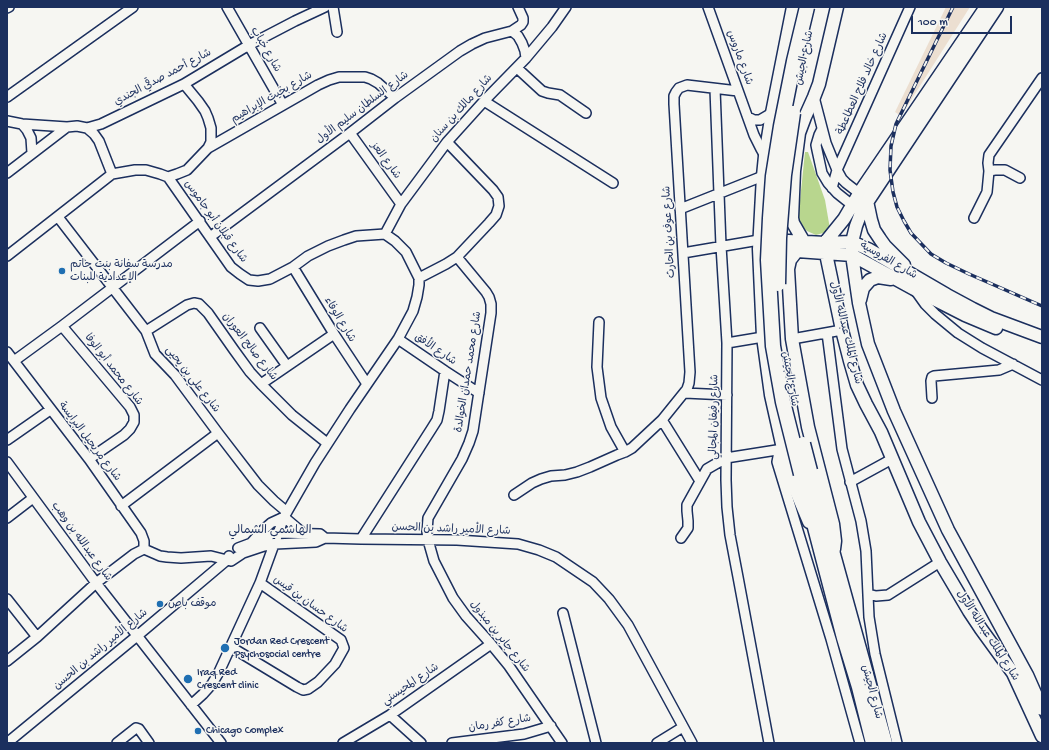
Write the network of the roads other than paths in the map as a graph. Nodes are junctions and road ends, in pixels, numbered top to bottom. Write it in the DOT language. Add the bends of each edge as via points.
graph roads {
  1 [pos="133,7"];
  2 [pos="227,7"];
  3 [pos="325,7"];
  4 [pos="332,7"];
  5 [pos="518,7"];
  6 [pos="566,7"];
  7 [pos="708,7"];
  8 [pos="794,7"];
  9 [pos="807,7"];
  10 [pos="816,7"];
  11 [pos="838,7"];
  12 [pos="910,7"];
  13 [pos="986,7"];
  14 [pos="997,7"];
  15 [pos="512,31"];
  16 [pos="337,32"];
  17 [pos="248,45"];
  18 [pos="526,58"];
  19 [pos="517,68"];
  20 [pos="1042,78"];
  21 [pos="184,84"];
  22 [pos="715,88"];
  23 [pos="738,91"];
  24 [pos="7,97"];
  25 [pos="814,97"];
  26 [pos="395,98"];
  27 [pos="484,102"];
  28 [pos="283,105"];
  29 [pos="586,113"];
  30 [pos="772,113"];
  31 [pos="748,117"];
  32 [pos="7,121"];
  33 [pos="22,124"];
  34 [pos="67,127"];
  35 [pos="87,128"];
  36 [pos="822,129"];
  37 [pos="350,133"];
  38 [pos="447,142"];
  39 [pos="208,148"];
  40 [pos="32,154"];
  41 [pos="765,156"];
  42 [pos="837,170"];
  43 [pos="7,171"];
  44 [pos="989,172"];
  45 [pos="112,174"];
  46 [pos="763,176"];
  47 [pos="168,177"];
  48 [pos="1020,178"];
  49 [pos="613,183"];
  50 [pos="832,188"];
  51 [pos="719,193"];
  52 [pos="864,196"];
  53 [pos="401,204"];
  54 [pos="853,204"];
  55 [pos="680,209"];
  56 [pos="58,216"];
  57 [pos="974,218"];
  58 [pos="200,221"];
  59 [pos="385,234"];
  60 [pos="210,237"];
  61 [pos="852,242"];
  62 [pos="759,244"];
  63 [pos="721,246"];
  64 [pos="801,246"];
  65 [pos="825,248"];
  66 [pos="683,253"];
  67 [pos="852,255"];
  68 [pos="7,256"];
  69 [pos="457,257"];
  70 [pos="293,267"];
  71 [pos="419,278"];
  72 [pos="903,283"];
  73 [pos="915,283"];
  74 [pos="112,289"];
  75 [pos="860,303"];
  76 [pos="599,322"];
  77 [pos="62,326"];
  78 [pos="260,328"];
  79 [pos="842,330"];
  80 [pos="146,331"];
  81 [pos="827,333"];
  82 [pos="334,334"];
  83 [pos="763,337"];
  84 [pos="1042,337"];
  85 [pos="398,339"];
  86 [pos="792,339"];
  87 [pos="727,343"];
  88 [pos="1042,346"];
  89 [pos="7,352"];
  90 [pos="14,361"];
  91 [pos="1012,364"];
  92 [pos="287,366"];
  93 [pos="445,371"];
  94 [pos="1042,380"];
  95 [pos="261,384"];
  96 [pos="367,384"];
  97 [pos="685,392"];
  98 [pos="479,393"];
  99 [pos="727,395"];
  100 [pos="932,398"];
  101 [pos="50,410"];
  102 [pos="662,420"];
  103 [pos="218,433"];
  104 [pos="7,440"];
  105 [pos="327,444"];
  106 [pos="783,451"];
  107 [pos="625,452"];
  108 [pos="726,458"];
  109 [pos="89,459"];
  110 [pos="892,459"];
  111 [pos="7,462"];
  112 [pos="797,479"];
  113 [pos="700,481"];
  114 [pos="850,482"];
  115 [pos="514,495"];
  116 [pos="33,498"];
  117 [pos="121,506"];
  118 [pos="286,515"];
  119 [pos="7,518"];
  120 [pos="278,534"];
  121 [pos="304,534"];
  122 [pos="326,538"];
  123 [pos="681,538"];
  124 [pos="361,539"];
  125 [pos="428,540"];
  126 [pos="252,543"];
  127 [pos="274,544"];
  128 [pos="141,550"];
  129 [pos="834,554"];
  130 [pos="227,560"];
  131 [pos="940,562"];
  132 [pos="96,583"];
  133 [pos="260,583"];
  134 [pos="868,594"];
  135 [pos="7,599"];
  136 [pos="563,613"];
  137 [pos="137,636"];
  138 [pos="37,637"];
  139 [pos="491,644"];
  140 [pos="231,647"];
  141 [pos="7,661"];
  142 [pos="1022,678"];
  143 [pos="191,705"];
  144 [pos="1042,709"];
  145 [pos="390,715"];
  146 [pos="551,726"];
  147 [pos="684,727"];
  148 [pos="1042,736"];
  149 [pos="7,743"];
  150 [pos="117,743"];
  151 [pos="149,743"];
  152 [pos="221,743"];
  153 [pos="343,743"];
  154 [pos="421,743"];
  155 [pos="452,743"];
  156 [pos="562,743"];
  157 [pos="596,743"];
  158 [pos="657,743"];
  159 [pos="692,743"];
  160 [pos="769,743"];
  161 [pos="860,743"];
  162 [pos="873,743"];
  163 [pos="885,743"];
  164 [pos="897,743"];
  1 -- 24 [label="street"];
  2 -- 17 [label="street, شارع خباب"];
  3 -- 17 [label="street, شارع أحمد صدقي الجندي"];
  4 -- 16 [label="street"];
  5 -- 15 [label="street" via="523,22"];
  6 -- 18 [label="street, شارع مالك بن سنان"];
  7 -- 23 [label="street, شارع ماروس"];
  8 -- 30 [label="main road"];
  9 -- 112 [label="highway, شارع الجيش, bridge" via="778,140 768,260 773,346"];
  10 -- 112 [label="highway, شارع الجيش, bridge" via="791,122 779,238 781,333 795,414"];
  11 -- 25 [label="main road"];
  12 -- 42 [label="street, شارع خالد فلاح العطاعطة" via="855,142"];
  13 -- 52 [label="main road, شارع الملك عبدالله الأول"];
  14 -- 52 [label="main road, شارع الملك عبدالله الأول" via="910,140"];
  15 -- 18 [label="street" via="522,43"];
  15 -- 26 [label="street, شارع السلطان سليم الأول" via="472,44"];
  17 -- 21 [label="street, شارع أحمد صدقي الجندي"];
  17 -- 28 [label="street, شارع خباب"];
  18 -- 19 [label="street, شارع مالك بن سنان"];
  19 -- 27 [label="street, شارع مالك بن سنان"];
  19 -- 29 [label="street" via="542,91 560,95"];
  20 -- 44 [label="street" via="989,155"];
  21 -- 35 [label="street, شارع أحمد صدقي الجندي" via="101,124"];
  21 -- 39 [label="street" via="208,118 211,142"];
  22 -- 23 [label="street, شارع عوف بن الحارث"];
  22 -- 51 [label="street, شارع رفيفان المجالي"];
  22 -- 55 [label="street, شارع عوف بن الحارث" via="687,85 679,88 674,96"];
  23 -- 31 [label="street, شارع ماروس"];
  25 -- 36 [label="street"];
  25 -- 64 [label="main road" via="801,125 794,171 792,218"];
  26 -- 28 [label="street, شارع بخيت الإبراهيم" via="372,79 339,77 318,85"];
  26 -- 37 [label="street, شارع السلطان سليم الأول"];
  27 -- 38 [label="street, شارع مالك بن سنان"];
  27 -- 49 [label="street"];
  28 -- 39 [label="street, شارع بخيت الإبراهيم"];
  30 -- 31 [label="street" via="760,120"];
  30 -- 41 [label="main road"];
  31 -- 41 [label="street, شارع ماروس"];
  32 -- 33 [label="street"];
  33 -- 34 [label="street"];
  33 -- 40 [label="street" via="31,138"];
  34 -- 35 [label="street"];
  34 -- 40 [label="street"];
  35 -- 45 [label="street" via="99,141"];
  36 -- 42 [label="street"];
  36 -- 50 [label="street" via="816,150 822,173"];
  37 -- 53 [label="street, شارع العز"];
  37 -- 60 [label="street, شارع السلطان سليم الأول"];
  38 -- 53 [label="street, شارع مالك بن سنان"];
  38 -- 69 [label="street" via="493,190 498,197 499,206 493,219"];
  39 -- 47 [label="street, شارع بخيت الإبراهيم" via="187,170"];
  40 -- 43 [label="street"];
  41 -- 46 [label="main road"];
  42 -- 50 [label="street, شارع خالد فلاح العطاعطة"];
  42 -- 52 [label="street" via="846,184"];
  44 -- 48 [label="street" via="1005,170"];
  44 -- 57 [label="street" via="987,192"];
  45 -- 47 [label="street, شارع قبلان أبو جاموس" via="146,170"];
  45 -- 56 [label="street, شارع قبلان أبو جاموس"];
  46 -- 51 [label="street"];
  46 -- 62 [label="main road"];
  47 -- 58 [label="street, شارع قبلان أبو جاموس"];
  50 -- 54 [label="street"];
  51 -- 55 [label="street"];
  51 -- 63 [label="street, شارع رفيفان المجالي"];
  52 -- 54 [label="main road, شارع الملك عبدالله الأول"];
  52 -- 61 [label="main road, شارع الملك عبدالله الأول"];
  52 -- 73 [label="main road" via="874,230"];
  53 -- 59 [label="street, شارع مالك بن سنان"];
  54 -- 65 [label="main road, شارع الملك عبدالله الأول"];
  55 -- 66 [label="street, شارع عوف بن الحارث"];
  56 -- 68 [label="street, شارع قبلان أبو جاموس"];
  56 -- 74 [label="street, شارع علي بن يحيى"];
  58 -- 60 [label="street, شارع قبلان أبو جاموس"];
  58 -- 74 [label="street"];
  59 -- 70 [label="street, شارع قبلان أبو جاموس" via="356,236 344,240 308,256"];
  59 -- 71 [label="street" via="406,252"];
  60 -- 70 [label="street, شارع قبلان أبو جاموس" via="231,267 249,280 258,282 270,279"];
  61 -- 65 [label="main road, شارع الفروسية"];
  61 -- 67 [label="main road, شارع الملك عبدالله الأول"];
  61 -- 73 [label="main road, شارع الفروسية" via="868,249"];
  62 -- 63 [label="street, شارع الفروسية"];
  62 -- 64 [label="main road, شارع الفروسية"];
  62 -- 83 [label="main road"];
  63 -- 66 [label="street, شارع الفروسية"];
  63 -- 87 [label="street, شارع رفيفان المجالي"];
  64 -- 65 [label="main road, شارع الفروسية"];
  64 -- 86 [label="main road" via="790,260 788,269"];
  65 -- 67 [label="main road, شارع الفروسية"];
  65 -- 79 [label="main road, شارع الملك عبدالله الأول"];
  66 -- 97 [label="street, شارع عوف بن الحارث" via="690,378"];
  67 -- 72 [label="main road, شارع الفروسية"];
  67 -- 75 [label="main road, شارع الملك عبدالله الأول"];
  69 -- 71 [label="street"];
  69 -- 98 [label="street, شارع محمد حمدان الخوالدة" via="486,292 491,304"];
  70 -- 82 [label="street, شارع الوفاء"];
  71 -- 85 [label="street" via="413,311"];
  72 -- 73 [label="main road, شارع الفروسية"];
  72 -- 75 [label="main road" via="887,278 874,278 863,288"];
  73 -- 84 [label="main road, شارع الفروسية"];
  73 -- 88 [label="main road, شارع الفروسية" via="988,325"];
  73 -- 91 [label="street" via="925,304 935,314 958,333"];
  74 -- 77 [label="street"];
  74 -- 80 [label="street, شارع علي بن يحيى"];
  75 -- 142 [label="main road, شارع الملك عبدالله الأول" via="868,344 894,411 948,530"];
  76 -- 107 [label="street" via="597,367 601,398 611,427"];
  77 -- 90 [label="street"];
  77 -- 109 [label="street, شارع محمد أبو الوفا" via="134,415 134,422 127,432"];
  78 -- 92 [label="street"];
  79 -- 81 [label="street"];
  79 -- 110 [label="main road, شارع الملك عبدالله الأول" via="857,385"];
  80 -- 95 [label="street, شارع صالح العوران" via="187,305 199,304"];
  80 -- 103 [label="street, شارع علي بن يحيى" via="155,354 175,375"];
  81 -- 86 [label="street"];
  81 -- 114 [label="street" via="842,449"];
  82 -- 92 [label="street"];
  82 -- 96 [label="street, شارع الوفاء"];
  83 -- 87 [label="street"];
  83 -- 106 [label="main road" via="771,395"];
  85 -- 93 [label="street, شارع الأفق"];
  85 -- 96 [label="street"];
  86 -- 129 [label="main road" via="808,427 833,524"];
  87 -- 99 [label="street, شارع رفيفان المجالي"];
  89 -- 90 [label="street, شارع مريحيل البرايسة"];
  90 -- 101 [label="street, شارع مريحيل البرايسة"];
  91 -- 94 [label="street"];
  91 -- 100 [label="street" via="999,370 934,376 931,381"];
  92 -- 95 [label="street"];
  93 -- 98 [label="street, شارع الأفق"];
  93 -- 124 [label="street" via="437,420"];
  95 -- 105 [label="street, شارع صالح العوران" via="292,415"];
  96 -- 105 [label="street"];
  97 -- 99 [label="street"];
  97 -- 102 [label="street"];
  98 -- 125 [label="street, شارع محمد حمدان الخوالدة" via="469,443 428,518"];
  99 -- 108 [label="street, شارع رفيفان المجالي"];
  101 -- 104 [label="street"];
  101 -- 109 [label="street, شارع مريحيل البرايسة"];
  102 -- 107 [label="street"];
  102 -- 113 [label="street"];
  103 -- 117 [label="street"];
  103 -- 118 [label="street, شارع علي بن يحيى" via="258,485"];
  105 -- 118 [label="street"];
  106 -- 108 [label="street"];
  106 -- 112 [label="main road"];
  107 -- 115 [label="street" via="577,472 541,479"];
  108 -- 113 [label="street" via="707,469"];
  108 -- 160 [label="street, شارع رفيفان المجالي" via="729,528"];
  109 -- 117 [label="street, شارع مريحيل البرايسة"];
  110 -- 114 [label="street"];
  110 -- 131 [label="main road, شارع الملك عبدالله الأول" via="919,522"];
  111 -- 116 [label="street, شارع عبدالله بن وهب"];
  112 -- 129 [label="highway, شارع الجيش"];
  112 -- 161 [label="street" via="831,639"];
  112 -- 162 [label="highway, شارع الجيش" via="816,537"];
  113 -- 123 [label="street" via="688,505 688,528"];
  114 -- 134 [label="street" via="866,551"];
  116 -- 119 [label="street"];
  116 -- 132 [label="street, شارع عبدالله بن وهب"];
  117 -- 128 [label="street, شارع مريحيل البرايسة" via="143,536 144,545"];
  118 -- 120 [label="street"];
  118 -- 121 [label="street, شارع علي بن يحيى"];
  118 -- 126 [label="street" via="271,523"];
  120 -- 121 [label="street, شارع الأمير راشد بن الحسن"];
  120 -- 126 [label="street, شارع الأمير راشد بن الحسن"];
  120 -- 127 [label="street"];
  121 -- 122 [label="street, شارع الأمير راشد بن الحسن" via="320,534"];
  122 -- 124 [label="street, شارع الأمير راشد بن الحسن"];
  122 -- 127 [label="street, شارع الأمير راشد بن الحسن" via="316,542"];
  124 -- 125 [label="street, شارع الأمير راشد بن الحسن"];
  125 -- 139 [label="street, شارع جابر بن مبذول" via="434,561 453,598"];
  125 -- 147 [label="street, شارع الأمير راشد بن الحسن" via="518,544 556,557 593,582 628,625"];
  126 -- 130 [label="street, شارع الأمير راشد بن الحسن" via="237,548"];
  127 -- 130 [label="street, شارع الأمير راشد بن الحسن" via="243,552 232,560"];
  127 -- 133 [label="street"];
  128 -- 130 [label="street" via="167,558 211,556"];
  128 -- 132 [label="street"];
  129 -- 163 [label="highway, شارع الجيش"];
  130 -- 137 [label="street, شارع الأمير راشد بن الحسن"];
  131 -- 134 [label="street" via="888,595"];
  131 -- 142 [label="main road, شارع الملك عبدالله الأول" via="981,630 1012,673"];
  132 -- 137 [label="street, شارع عبدالله بن وهب"];
  132 -- 138 [label="street"];
  133 -- 140 [label="street"];
  133 -- 140 [label="street, شارع حسان بن قيس" via="341,640 344,648 335,664 318,682 303,690"];
  134 -- 164 [label="street" via="875,654"];
  135 -- 138 [label="street"];
  136 -- 157 [label="street"];
  137 -- 143 [label="street, شارع عبدالله بن وهب"];
  137 -- 149 [label="street, شارع الأمير راشد بن الحسن"];
  138 -- 141 [label="street"];
  139 -- 145 [label="street, شارع المحيسني"];
  139 -- 146 [label="street, شارع جابر بن مبذول"];
  140 -- 143 [label="street" via="212,684"];
  142 -- 144 [label="main road, شارع الملك عبدالله الأول"];
  142 -- 148 [label="main road, شارع الملك عبدالله الأول"];
  143 -- 152 [label="street, شارع عبدالله بن وهب"];
  145 -- 153 [label="street, شارع المحيسني"];
  145 -- 154 [label="street"];
  146 -- 155 [label="street, شارع كفر رمان" via="512,736"];
  146 -- 156 [label="street, شارع جابر بن مبذول"];
  147 -- 158 [label="street"];
  147 -- 159 [label="street, شارع الأمير راشد بن الحسن"];
  150 -- 151 [label="street" via="136,728"];
}
